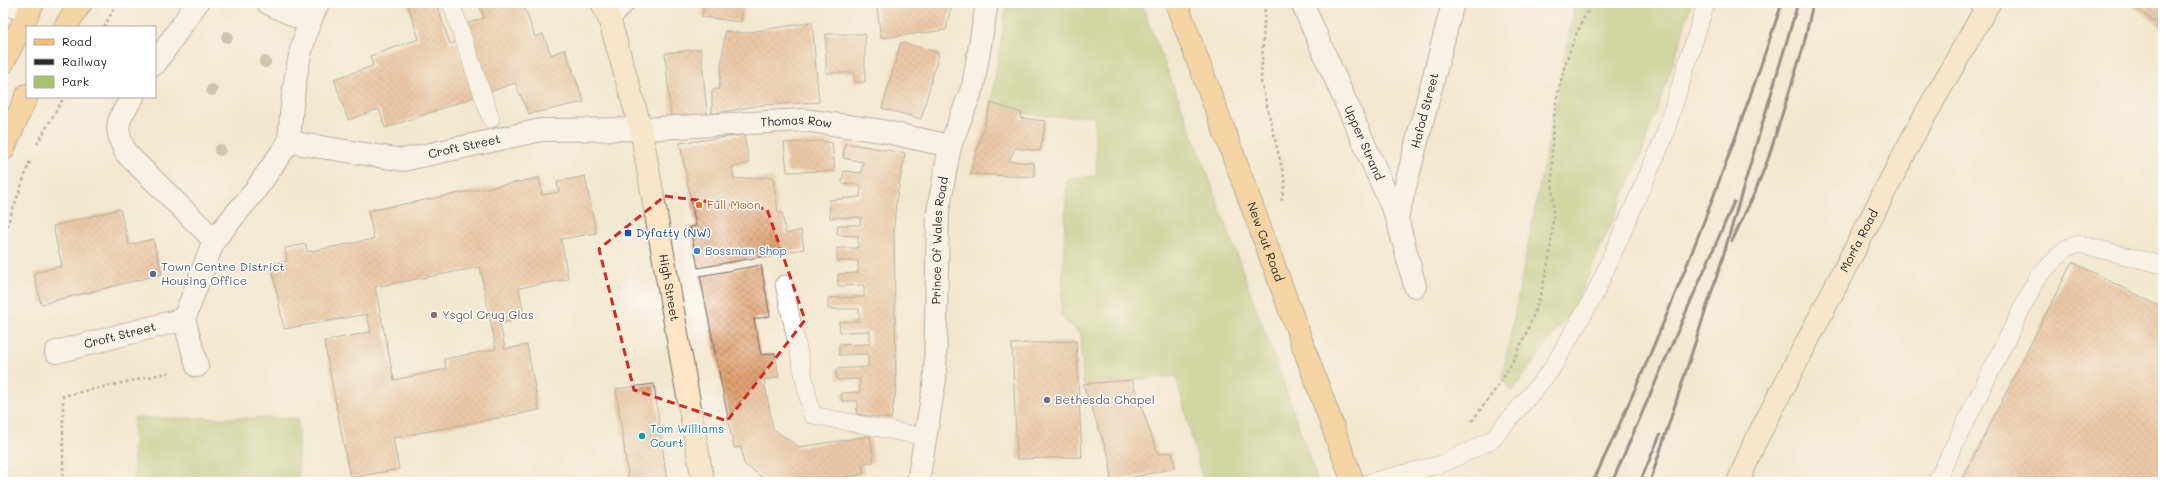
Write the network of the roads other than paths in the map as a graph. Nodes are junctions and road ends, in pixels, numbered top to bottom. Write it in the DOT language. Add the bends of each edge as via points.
graph roads {
  1 [pos="4,3"];
  2 [pos="80,3"];
  3 [pos="197,3"];
  4 [pos="268,3"];
  5 [pos="451,3"];
  6 [pos="987,3"];
  7 [pos="1176,3"];
  8 [pos="1302,3"];
  9 [pos="1453,3"];
  10 [pos="1706,3"];
  11 [pos="1989,3"];
  12 [pos="30,7"];
  13 [pos="611,8"];
  14 [pos="313,12"];
  15 [pos="66,26"];
  16 [pos="3,63"];
  17 [pos="156,63"];
  18 [pos="26,97"];
  19 [pos="132,98"];
  20 [pos="491,118"];
  21 [pos="641,129"];
  22 [pos="289,142"];
  23 [pos="950,146"];
  24 [pos="3,150"];
  25 [pos="1397,218"];
  26 [pos="214,240"];
  27 [pos="2163,265"];
  28 [pos="784,284"];
  29 [pos="1415,286"];
  30 [pos="184,319"];
  31 [pos="56,352"];
  32 [pos="197,366"];
  33 [pos="925,436"];
  34 [pos="703,482"];
  35 [pos="918,482"];
  36 [pos="1353,482"];
  37 [pos="1370,482"];
  38 [pos="1738,482"];
  39 [pos="1936,482"];
  1 -- 12 [label="street"];
  2 -- 15 [label="main road"];
  3 -- 17 [label="street"];
  4 -- 14 [label="street"];
  5 -- 20 [label="lane"];
  6 -- 23 [label="street, Prince Of Wales Road" via="973,86"];
  7 -- 36 [label="main road, New Cut Road" via="1237,161 1271,262"];
  8 -- 25 [label="street, Upper Strand"];
  9 -- 25 [label="street, Hafod Street"];
  10 -- 37 [label="lane" via="1663,140 1594,296 1551,370 1492,440 1442,464"];
  11 -- 38 [label="street, Morfa Road" via="1916,131 1754,444"];
  12 -- 16 [label="main road"];
  13 -- 21 [label="street, High Street"];
  14 -- 22 [label="street" via="292,98"];
  18 -- 24 [label="main road"];
  19 -- 26 [label="street" via="120,116 118,137 126,153"];
  21 -- 22 [label="street, Croft Street" via="541,130 403,160"];
  21 -- 23 [label="street, Thomas Row" via="804,120 882,131"];
  21 -- 34 [label="street, High Street"];
  22 -- 26 [label="street" via="254,192"];
  23 -- 33 [label="street, Prince Of Wales Road" via="938,211 935,379"];
  25 -- 29 [label="street, Upper Strand"];
  26 -- 30 [label="street"];
  27 -- 39 [label="lane" via="2079,244 2066,248 2037,278"];
  28 -- 33 [label="lane" via="812,415"];
  30 -- 31 [label="street, Croft Street"];
  30 -- 32 [label="street"];
  33 -- 35 [label="street, Prince Of Wales Road"];
}
